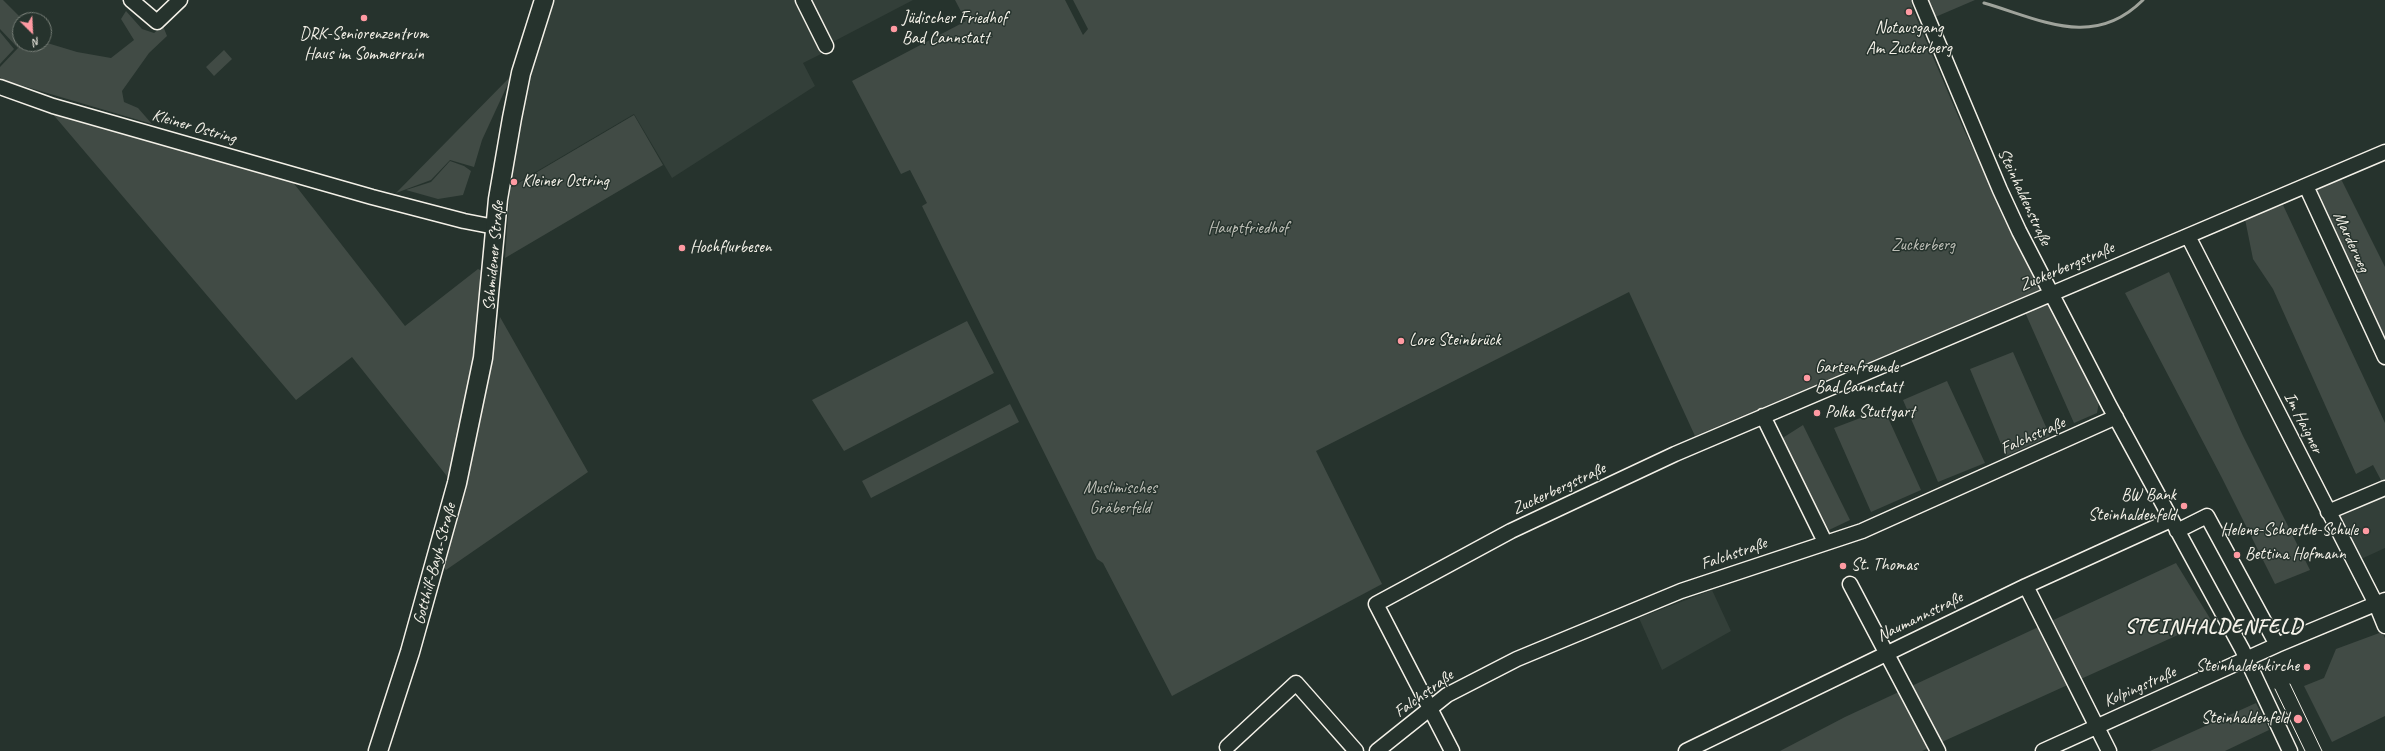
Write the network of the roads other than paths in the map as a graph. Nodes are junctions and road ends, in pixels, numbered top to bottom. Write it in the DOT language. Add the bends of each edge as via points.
graph roads {
  1 [pos="131,0"];
  2 [pos="180,0"];
  3 [pos="544,0"];
  4 [pos="803,0"];
  5 [pos="1920,0"];
  6 [pos="826,46"];
  7 [pos="0,87"];
  8 [pos="2384,154"];
  9 [pos="2306,186"];
  10 [pos="495,227"];
  11 [pos="2188,236"];
  12 [pos="2050,294"];
  13 [pos="2385,357"];
  14 [pos="481,373"];
  15 [pos="1762,416"];
  16 [pos="2116,417"];
  17 [pos="2385,488"];
  18 [pos="2328,512"];
  19 [pos="2174,525"];
  20 [pos="1825,542"];
  21 [pos="1850,584"];
  22 [pos="2026,586"];
  23 [pos="2380,602"];
  24 [pos="2385,626"];
  25 [pos="2277,645"];
  26 [pos="1886,654"];
  27 [pos="2247,659"];
  28 [pos="1430,709"];
  29 [pos="2096,727"];
  30 [pos="1227,747"];
  31 [pos="1691,750"];
  32 [pos="378,751"];
  33 [pos="1356,751"];
  34 [pos="1377,751"];
  35 [pos="1452,751"];
  36 [pos="1938,751"];
  37 [pos="2043,751"];
  38 [pos="2109,751"];
  39 [pos="2290,751"];
  1 -- 2 [label="street" via="157,22"];
  3 -- 10 [label="main road, Schmidener Straße" via="521,73 500,183"];
  4 -- 6 [label="street"];
  5 -- 12 [label="street, Steinhaldenstraße" via="2000,190"];
  7 -- 10 [label="street, Kleiner Ostring" via="53,106 365,195"];
  8 -- 9 [label="street, Zuckerbergstraße"];
  9 -- 11 [label="street, Zuckerbergstraße"];
  9 -- 13 [label="street, Marderweg"];
  10 -- 14 [label="main road, Schmidener Straße" via="490,308"];
  11 -- 12 [label="street, Zuckerbergstraße"];
  11 -- 18 [label="street, Im Haigner"];
  12 -- 15 [label="street, Zuckerbergstraße"];
  12 -- 16 [label="street, Steinhaldenstraße"];
  14 -- 32 [label="main road, Gotthilf-Bayh-Straße" via="457,483 436,561"];
  15 -- 20 [label="street"];
  15 -- 28 [label="street, Zuckerbergstraße" via="1511,531 1376,604"];
  16 -- 19 [label="street, Steinhaldenstraße"];
  16 -- 20 [label="street, Falchstraße" via="1870,528"];
  17 -- 18 [label="street"];
  18 -- 23 [label="street, Im Haigner"];
  19 -- 22 [label="street, Naumannstraße"];
  19 -- 25 [label="street" via="2207,516"];
  19 -- 27 [label="street, Steinhaldenstraße"];
  20 -- 28 [label="street, Falchstraße" via="1681,591 1517,659 1447,695"];
  21 -- 26 [label="street"];
  22 -- 26 [label="street, Naumannstraße"];
  22 -- 29 [label="street"];
  23 -- 24 [label="street, Im Haigner"];
  23 -- 25 [label="street, Kolpingstraße"];
  25 -- 27 [label="street, Kolpingstraße"];
  26 -- 31 [label="street, Naumannstraße"];
  26 -- 36 [label="street"];
  27 -- 29 [label="street, Kolpingstraße"];
  27 -- 39 [label="street, Steinhaldenstraße"];
  28 -- 34 [label="street, Falchstraße"];
  28 -- 35 [label="street"];
  29 -- 37 [label="street, Kolpingstraße"];
  29 -- 38 [label="street"];
  30 -- 33 [label="street" via="1296,683"];
}
